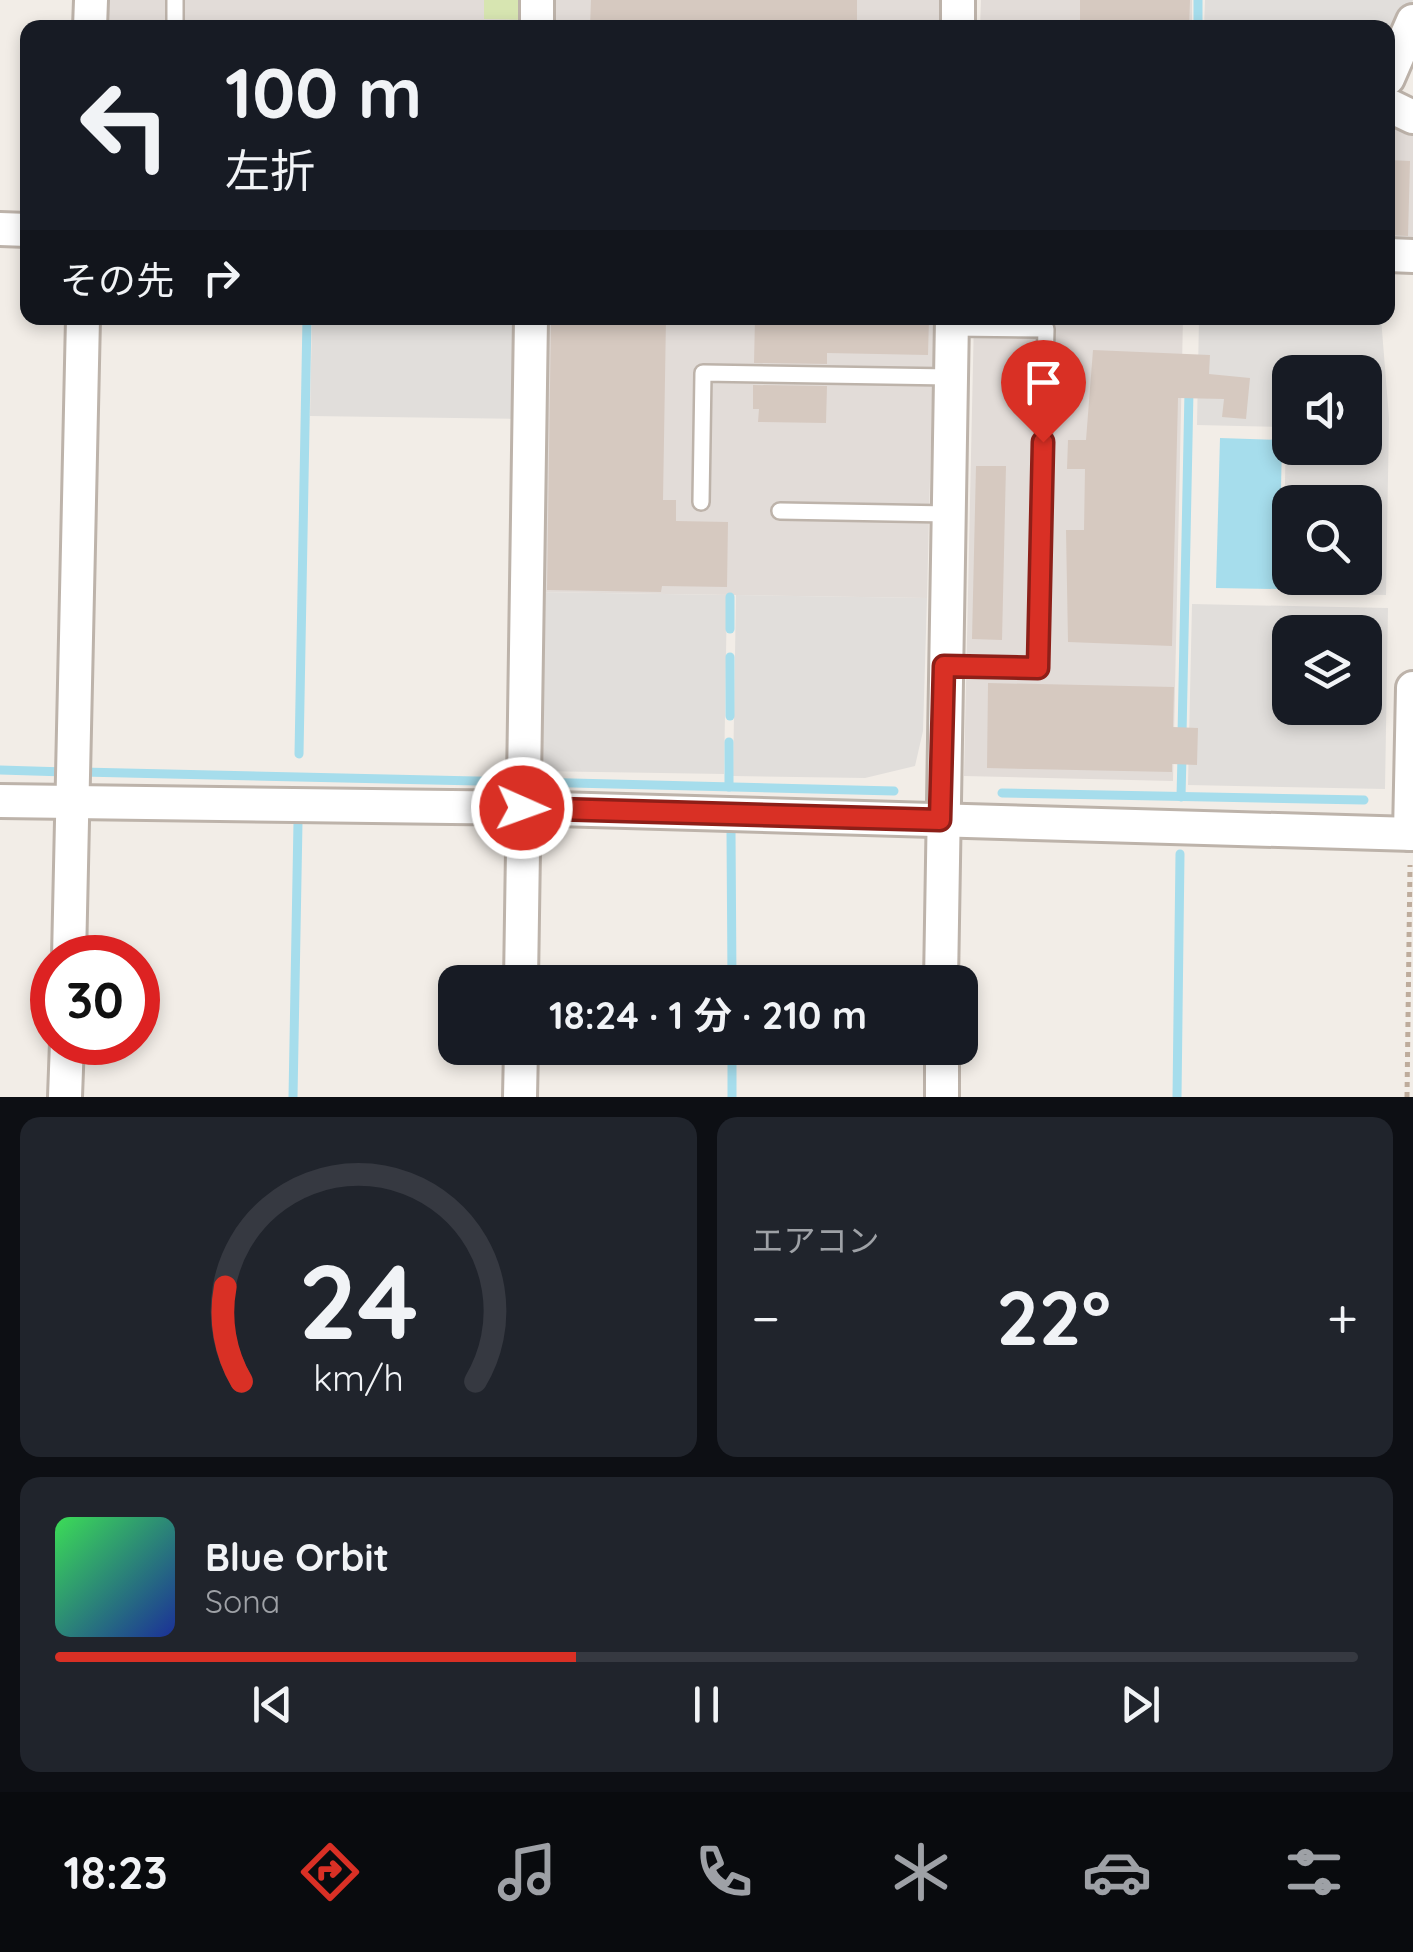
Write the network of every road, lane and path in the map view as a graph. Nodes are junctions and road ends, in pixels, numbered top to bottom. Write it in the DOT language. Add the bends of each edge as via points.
graph roads {
  1 [pos="1413,20"];
  2 [pos="1395,62"];
  3 [pos="83,325"];
  4 [pos="531,325"];
  5 [pos="952,325"];
  6 [pos="979,325"];
  7 [pos="950,377"];
  8 [pos="700,502"];
  9 [pos="780,511"];
  10 [pos="948,514"];
  11 [pos="944,666"];
  12 [pos="1413,688"];
  13 [pos="73,782"];
  14 [pos="523,791"];
  15 [pos="0,802"];
  16 [pos="940,820"];
  17 [pos="1412,834"];
  18 [pos="69,935"];
  19 [pos="521,965"];
  20 [pos="941,965"];
  21 [pos="67,1065"];
  22 [pos="520,1065"];
  23 [pos="942,1065"];
  24 [pos="66,1097"];
  25 [pos="520,1097"];
  26 [pos="942,1097"];
  27 [pos="1407,1097"];
  1 -- 2 [label="street"];
  3 -- 13 [label="street"];
  4 -- 14 [label="street"];
  5 -- 7 [label="street"];
  6 -- 11 [label="lane" via="1046,330 1038,668"];
  7 -- 8 [label="lane" via="703,373"];
  7 -- 10 [label="street"];
  9 -- 10 [label="lane"];
  10 -- 11 [label="street"];
  11 -- 16 [label="street"];
  12 -- 17 [label="street"];
  13 -- 14 [label="street"];
  13 -- 15 [label="street"];
  13 -- 18 [label="street"];
  14 -- 16 [label="street"];
  14 -- 19 [label="street"];
  16 -- 17 [label="street"];
  16 -- 20 [label="street"];
  17 -- 27 [label="path"];
  21 -- 24 [label="street"];
  22 -- 25 [label="street"];
  23 -- 26 [label="street"];
}
